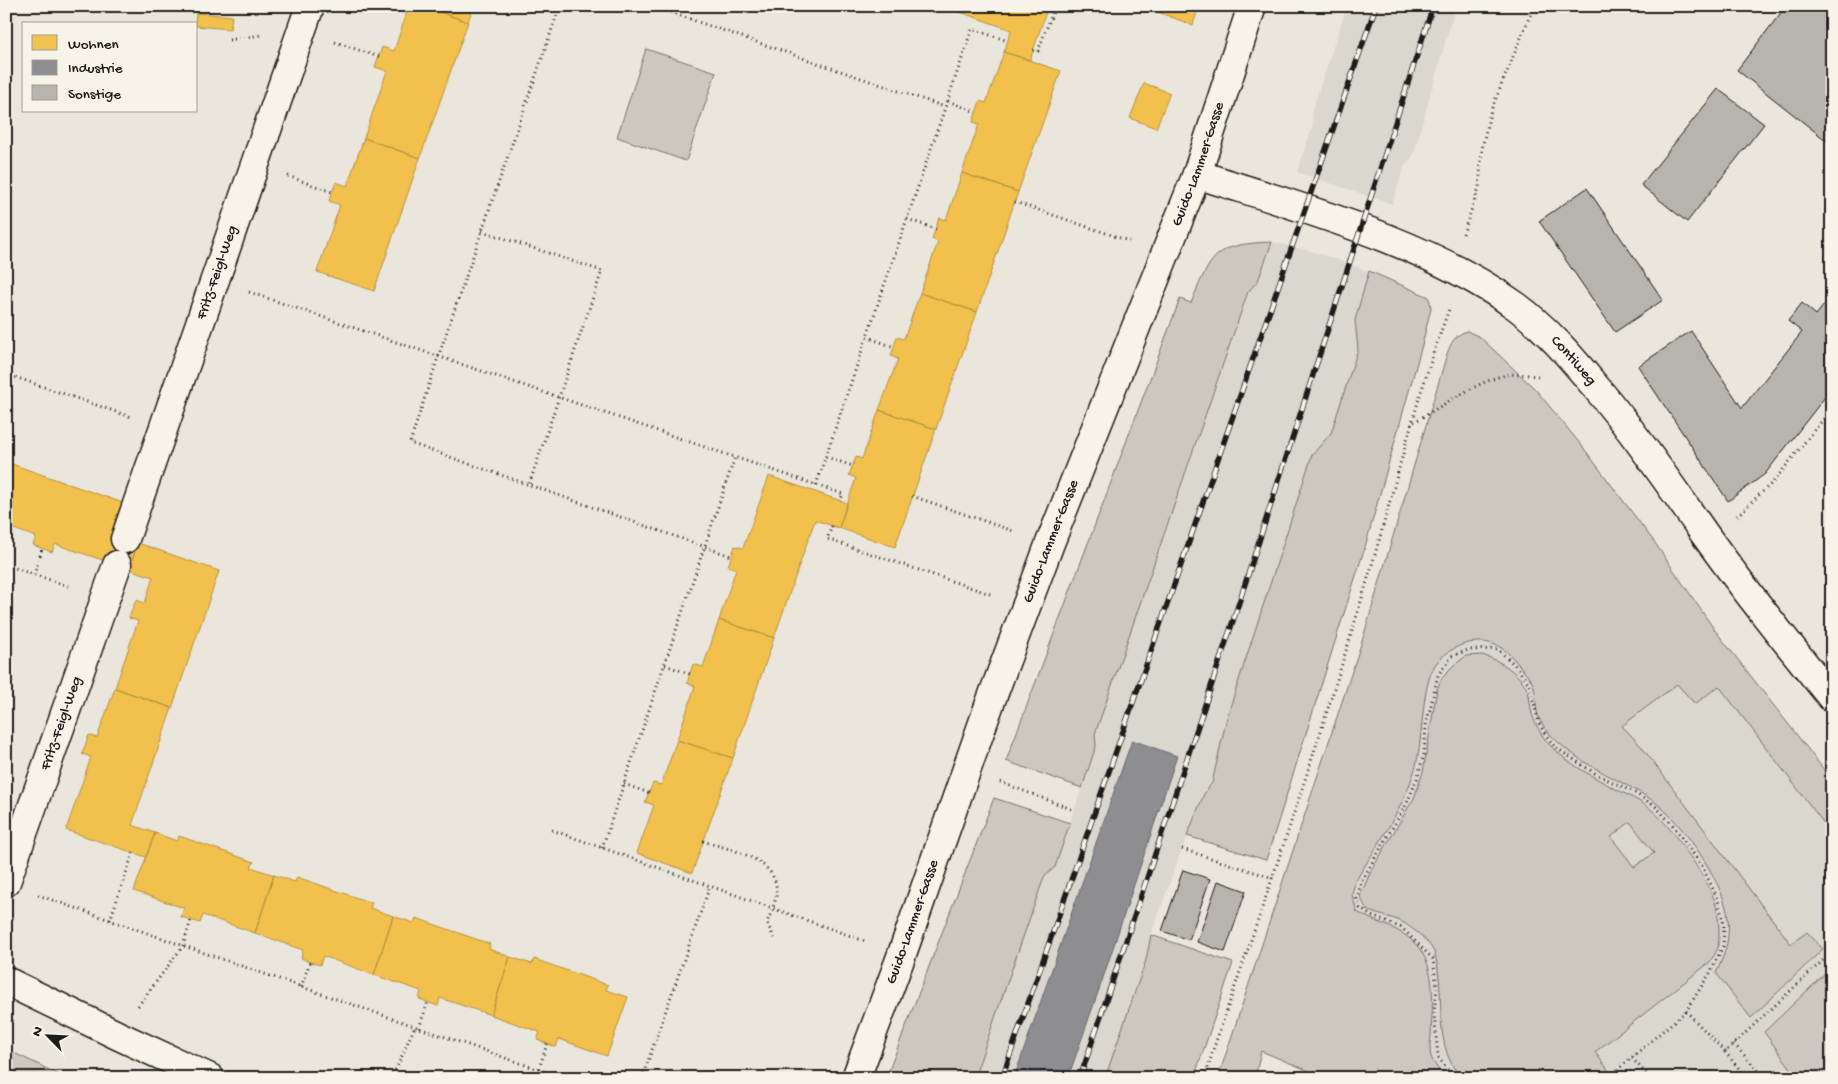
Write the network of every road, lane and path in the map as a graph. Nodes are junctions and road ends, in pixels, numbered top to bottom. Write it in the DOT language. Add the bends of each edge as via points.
graph roads {
  1 [pos="310,6"];
  2 [pos="560,6"];
  3 [pos="652,6"];
  4 [pos="1055,6"];
  5 [pos="1252,6"];
  6 [pos="1534,6"];
  7 [pos="1008,41"];
  8 [pos="1033,50"];
  9 [pos="948,101"];
  10 [pos="945,107"];
  11 [pos="976,112"];
  12 [pos="255,165"];
  13 [pos="1197,174"];
  14 [pos="332,192"];
  15 [pos="1015,202"];
  16 [pos="907,219"];
  17 [pos="936,229"];
  18 [pos="482,231"];
  19 [pos="1130,241"];
  20 [pos="1448,266"];
  21 [pos="215,281"];
  22 [pos="1452,302"];
  23 [pos="867,337"];
  24 [pos="894,347"];
  25 [pos="438,357"];
  26 [pos="6,374"];
  27 [pos="1540,376"];
  28 [pos="558,398"];
  29 [pos="1832,408"];
  30 [pos="1413,423"];
  31 [pos="164,428"];
  32 [pos="735,457"];
  33 [pos="826,457"];
  34 [pos="853,466"];
  35 [pos="528,485"];
  36 [pos="816,485"];
  37 [pos="912,496"];
  38 [pos="840,501"];
  39 [pos="832,526"];
  40 [pos="1020,533"];
  41 [pos="1708,538"];
  42 [pos="125,539"];
  43 [pos="42,548"];
  44 [pos="705,548"];
  45 [pos="732,556"];
  46 [pos="117,565"];
  47 [pos="34,575"];
  48 [pos="996,596"];
  49 [pos="665,665"];
  50 [pos="690,674"];
  51 [pos="1832,698"];
  52 [pos="995,780"];
  53 [pos="624,784"];
  54 [pos="649,793"];
  55 [pos="1074,810"];
  56 [pos="552,830"];
  57 [pos="703,841"];
  58 [pos="602,848"];
  59 [pos="1182,849"];
  60 [pos="134,853"];
  61 [pos="1273,878"];
  62 [pos="6,882"];
  63 [pos="710,886"];
  64 [pos="34,894"];
  65 [pos="772,908"];
  66 [pos="110,920"];
  67 [pos="191,920"];
  68 [pos="865,941"];
  69 [pos="776,942"];
  70 [pos="183,946"];
  71 [pos="1832,952"];
  72 [pos="310,962"];
  73 [pos="6,981"];
  74 [pos="301,987"];
  75 [pos="428,1002"];
  76 [pos="1686,1011"];
  77 [pos="415,1026"];
  78 [pos="419,1028"];
  79 [pos="119,1036"];
  80 [pos="547,1044"];
  81 [pos="1734,1044"];
  82 [pos="1724,1052"];
  83 [pos="1632,1058"];
  84 [pos="539,1069"];
  85 [pos="210,1078"];
  86 [pos="389,1078"];
  87 [pos="536,1078"];
  88 [pos="563,1078"];
  89 [pos="642,1078"];
  90 [pos="856,1078"];
  91 [pos="1205,1078"];
  92 [pos="1454,1078"];
  93 [pos="1608,1078"];
  94 [pos="1650,1078"];
  95 [pos="1747,1078"];
  96 [pos="1765,1078"];
  1 -- 12 [label="street, Fritz-Feigl-Weg"];
  2 -- 18 [label="path"];
  3 -- 10 [label="path"];
  4 -- 8 [label="path" via="1038,51"];
  5 -- 13 [label="street, Guido-Lammer-Gasse"];
  6 -- 20 [label="path" via="1490,113 1482,148 1480,188"];
  7 -- 9 [label="path" via="972,29"];
  9 -- 10 [label="path"];
  9 -- 11 [label="path"];
  10 -- 16 [label="path"];
  12 -- 14 [label="path"];
  12 -- 21 [label="street, Fritz-Feigl-Weg"];
  13 -- 20 [label="street, Contiweg" via="1343,223"];
  13 -- 90 [label="street, Guido-Lammer-Gasse" via="1050,543"];
  15 -- 19 [label="path"];
  16 -- 17 [label="path"];
  16 -- 23 [label="path"];
  18 -- 25 [label="path"];
  18 -- 28 [label="path" via="602,271"];
  20 -- 41 [label="street, Contiweg" via="1516,307 1553,338 1614,408"];
  21 -- 25 [label="path"];
  21 -- 31 [label="street, Fritz-Feigl-Weg"];
  22 -- 30 [label="path"];
  23 -- 24 [label="path"];
  23 -- 33 [label="path"];
  25 -- 28 [label="path"];
  25 -- 35 [label="path" via="410,443"];
  26 -- 31 [label="path"];
  27 -- 30 [label="path" via="1505,375 1478,386"];
  28 -- 32 [label="path"];
  28 -- 35 [label="path"];
  29 -- 41 [label="path" via="1774,480"];
  30 -- 61 [label="path" via="1328,710"];
  31 -- 42 [label="street, Fritz-Feigl-Weg"];
  32 -- 36 [label="path"];
  32 -- 44 [label="path"];
  33 -- 34 [label="path"];
  33 -- 36 [label="path"];
  35 -- 44 [label="path"];
  36 -- 38 [label="path" via="843,494"];
  37 -- 40 [label="path"];
  39 -- 48 [label="path" via="827,539"];
  41 -- 51 [label="street, Contiweg"];
  43 -- 47 [label="path"];
  44 -- 45 [label="path"];
  44 -- 49 [label="path"];
  46 -- 62 [label="street, Fritz-Feigl-Weg"];
  49 -- 50 [label="path"];
  49 -- 53 [label="path"];
  52 -- 55 [label="path"];
  53 -- 54 [label="path"];
  53 -- 58 [label="path"];
  56 -- 58 [label="path"];
  57 -- 65 [label="path" via="764,865 776,885"];
  58 -- 63 [label="path"];
  59 -- 61 [label="path"];
  60 -- 66 [label="path"];
  61 -- 91 [label="path"];
  63 -- 65 [label="path"];
  63 -- 89 [label="path"];
  64 -- 66 [label="path"];
  65 -- 68 [label="path"];
  65 -- 69 [label="path" via="767,923"];
  66 -- 70 [label="path"];
  67 -- 70 [label="path"];
  70 -- 74 [label="path"];
  70 -- 79 [label="path"];
  71 -- 81 [label="path"];
  72 -- 74 [label="path"];
  73 -- 79 [label="street"];
  74 -- 77 [label="path"];
  75 -- 78 [label="path"];
  76 -- 82 [label="path"];
  76 -- 83 [label="path"];
  76 -- 92 [label="path" via="1710,973 1722,946 1724,924 1717,898 1702,866 1656,807 1636,793 1596,774 1556,747 1539,724 1529,684 1514,664 1497,649 1468,650 1452,656 1438,675 1417,779 1407,803 1361,882 1357,899 1360,908 1371,916 1402,928 1434,960 1438,1057"];
  77 -- 78 [label="path"];
  77 -- 86 [label="path"];
  78 -- 84 [label="path"];
  79 -- 85 [label="street"];
  80 -- 84 [label="path"];
  81 -- 82 [label="path"];
  81 -- 96 [label="path"];
  82 -- 95 [label="path"];
  83 -- 93 [label="path"];
  83 -- 94 [label="path"];
  84 -- 87 [label="path"];
  84 -- 88 [label="path"];
}
